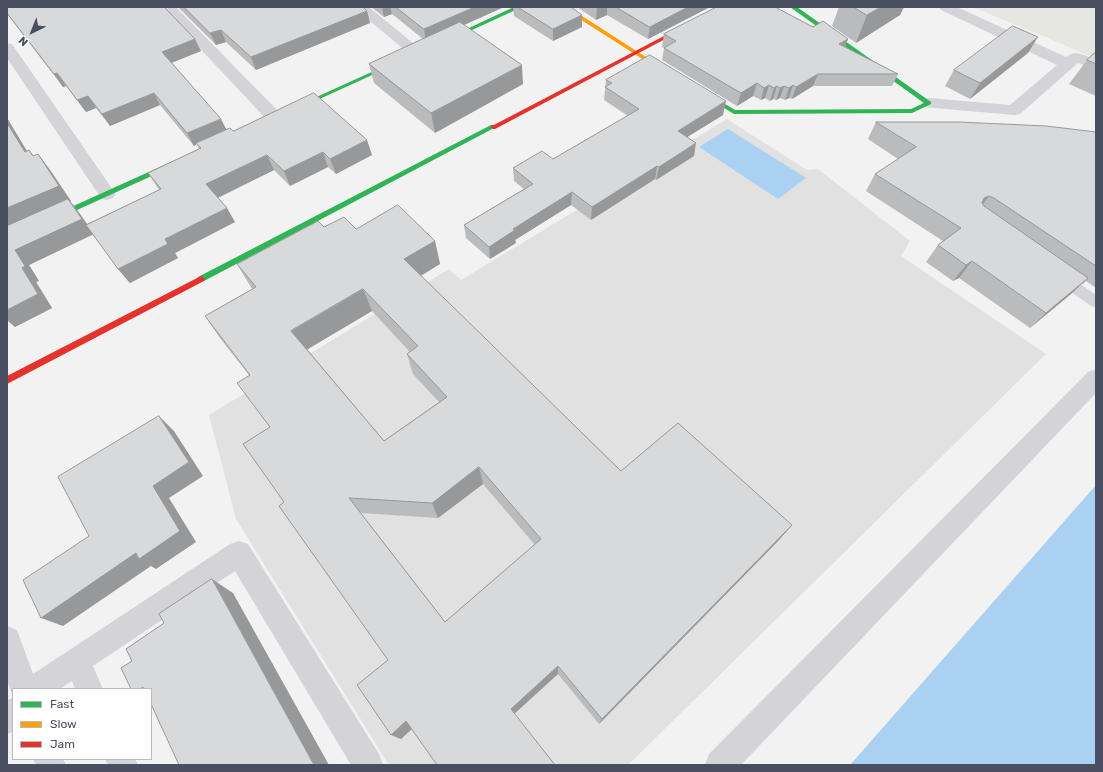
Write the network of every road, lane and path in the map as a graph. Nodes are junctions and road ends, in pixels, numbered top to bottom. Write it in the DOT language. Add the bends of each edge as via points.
graph roads {
  1 [pos="168,7"];
  2 [pos="360,7"];
  3 [pos="519,7"];
  4 [pos="564,7"];
  5 [pos="724,7"];
  6 [pos="794,7"];
  7 [pos="946,7"];
  8 [pos="438,44"];
  9 [pos="7,47"];
  10 [pos="420,52"];
  11 [pos="635,53"];
  12 [pos="655,64"];
  13 [pos="1068,64"];
  14 [pos="1096,66"];
  15 [pos="695,88"];
  16 [pos="929,103"];
  17 [pos="272,119"];
  18 [pos="185,159"];
  19 [pos="106,194"];
  20 [pos="7,239"];
  21 [pos="1052,271"];
  22 [pos="1096,302"];
  23 [pos="1096,378"];
  24 [pos="7,380"];
  25 [pos="7,640"];
  26 [pos="77,661"];
  27 [pos="24,688"];
  28 [pos="36,688"];
  29 [pos="89,688"];
  30 [pos="368,765"];
  31 [pos="720,765"];
  1 -- 17 [label="street"];
  2 -- 10 [label="street"];
  3 -- 8 [label="street"];
  4 -- 11 [label="street"];
  5 -- 11 [label="street"];
  6 -- 16 [label="street"];
  7 -- 13 [label="street"];
  9 -- 19 [label="street"];
  10 -- 17 [label="street"];
  11 -- 12 [label="street"];
  11 -- 24 [label="street"];
  13 -- 14 [label="street" via="1076,57"];
  13 -- 16 [label="street" via="1014,110"];
  15 -- 16 [label="street" via="734,112 912,111"];
  18 -- 19 [label="street"];
  19 -- 20 [label="street"];
  21 -- 22 [label="lane"];
  23 -- 31 [label="street"];
  25 -- 27 [label="street"];
  26 -- 28 [label="street"];
  26 -- 29 [label="street"];
  26 -- 30 [label="street" via="239,553"];
}
